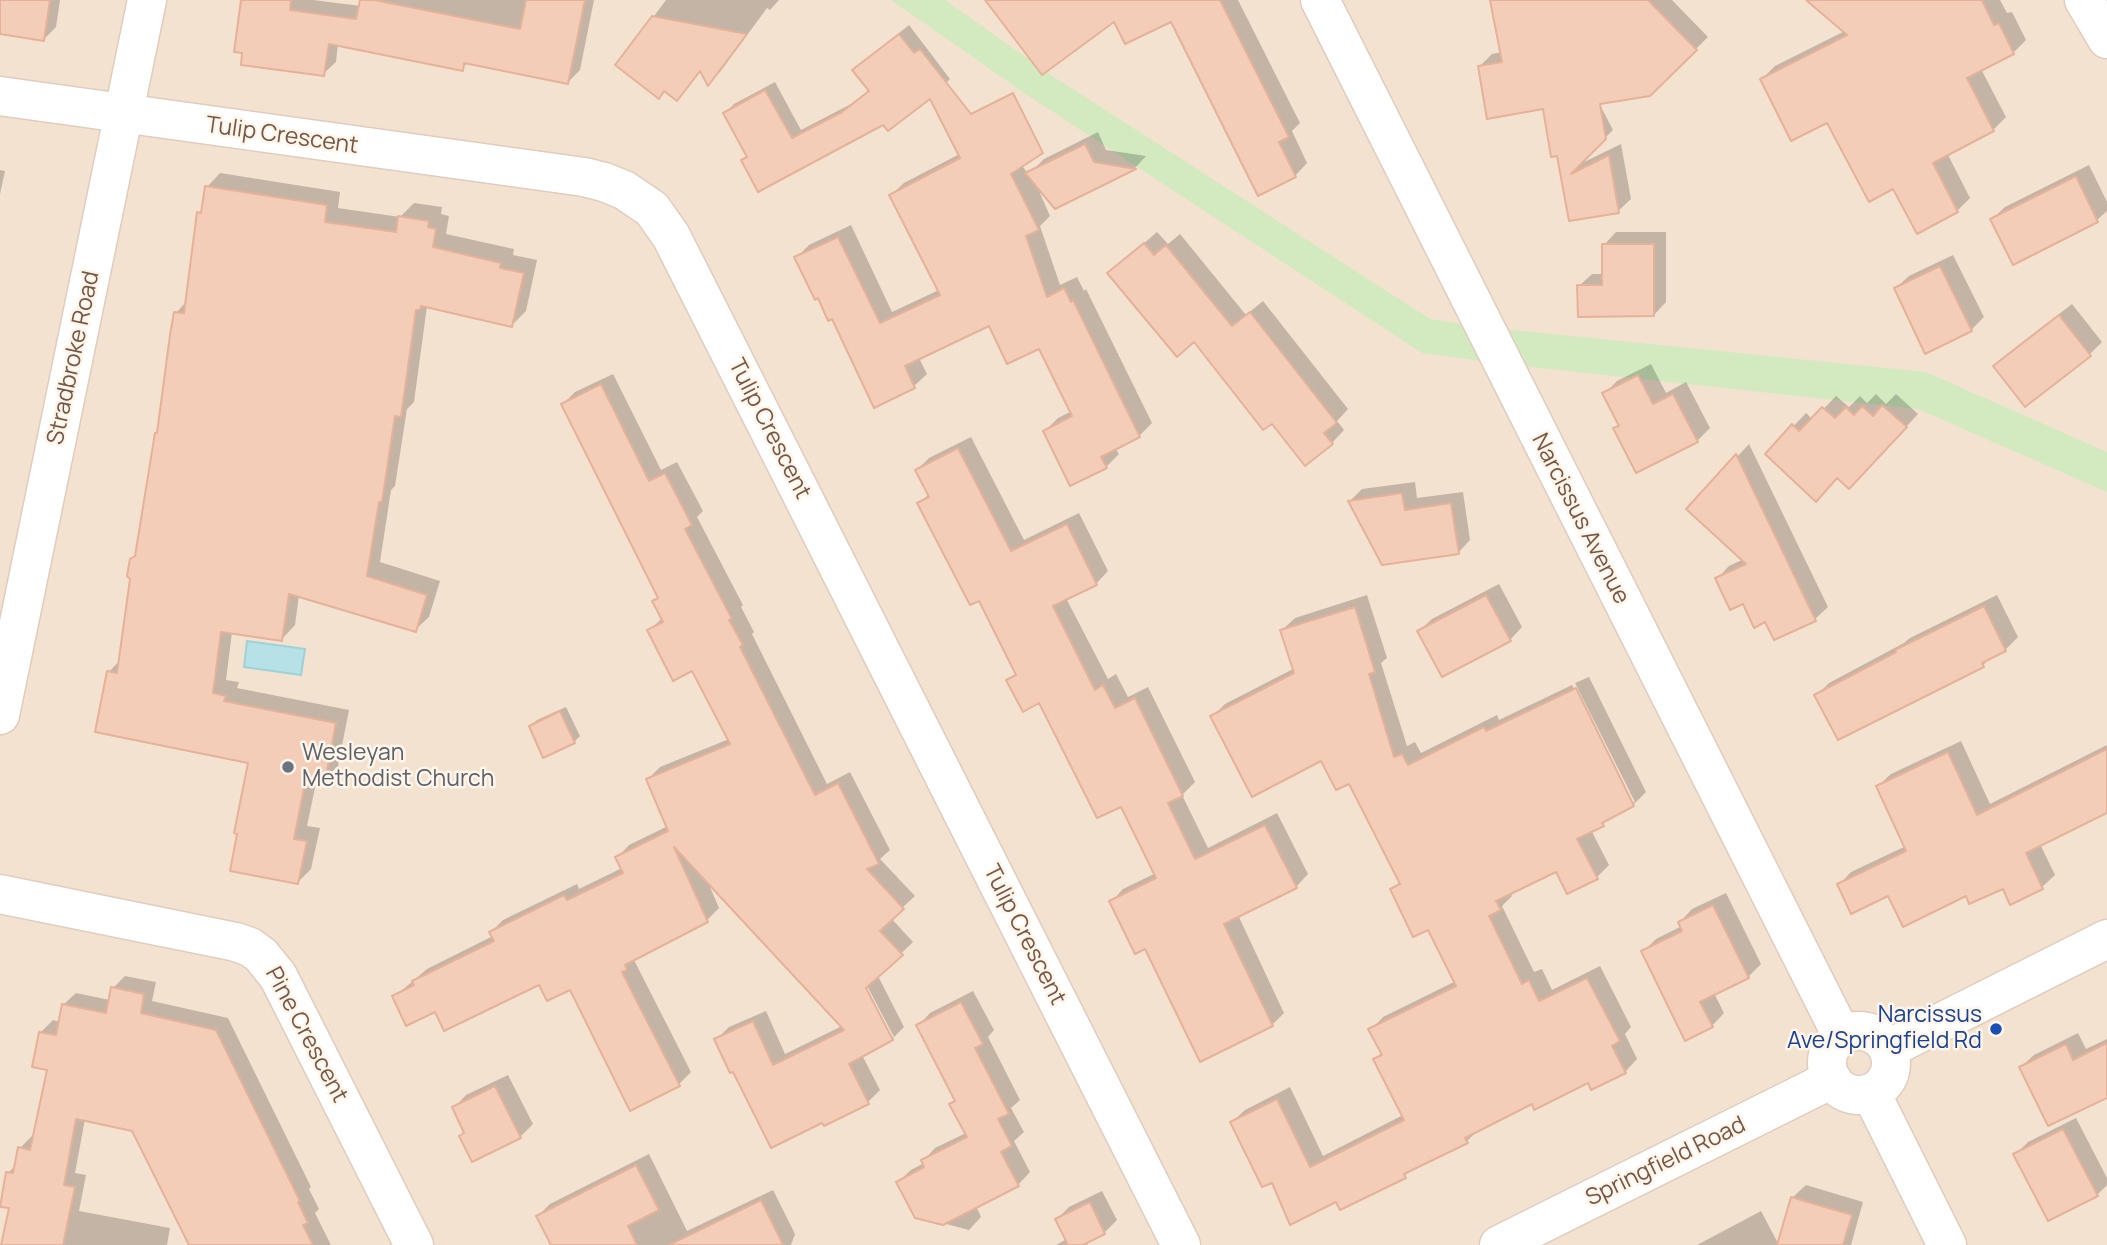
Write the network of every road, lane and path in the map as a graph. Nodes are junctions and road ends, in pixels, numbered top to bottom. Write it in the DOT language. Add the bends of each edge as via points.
graph roads {
  1 [pos="146,0"];
  2 [pos="1320,0"];
  3 [pos="2084,0"];
  4 [pos="2107,39"];
  5 [pos="0,96"];
  6 [pos="124,114"];
  7 [pos="0,715"];
  8 [pos="0,894"];
  9 [pos="2107,939"];
  10 [pos="1842,1036"];
  11 [pos="1888,1049"];
  12 [pos="1832,1079"];
  13 [pos="1871,1093"];
  14 [pos="414,1245"];
  15 [pos="1181,1245"];
  16 [pos="1499,1245"];
  17 [pos="1947,1245"];
  1 -- 6 [label="street, Stradbroke Road"];
  2 -- 10 [label="street, Narcissus Avenue"];
  3 -- 4 [label="street"];
  5 -- 6 [label="street, Tulip Crescent"];
  6 -- 7 [label="street, Stradbroke Road"];
  6 -- 15 [label="street, Tulip Crescent" via="584,177 624,190 652,209 682,258"];
  8 -- 14 [label="street, Pine Crescent" via="236,943 261,955 278,976"];
  9 -- 11 [label="street"];
  10 -- 11 [label="street" via="1870,1032"];
  10 -- 12 [label="street" via="1828,1055"];
  11 -- 13 [label="street" via="1890,1074"];
  12 -- 13 [label="street" via="1848,1093"];
  12 -- 16 [label="street, Springfield Road"];
  13 -- 17 [label="street"];
}
